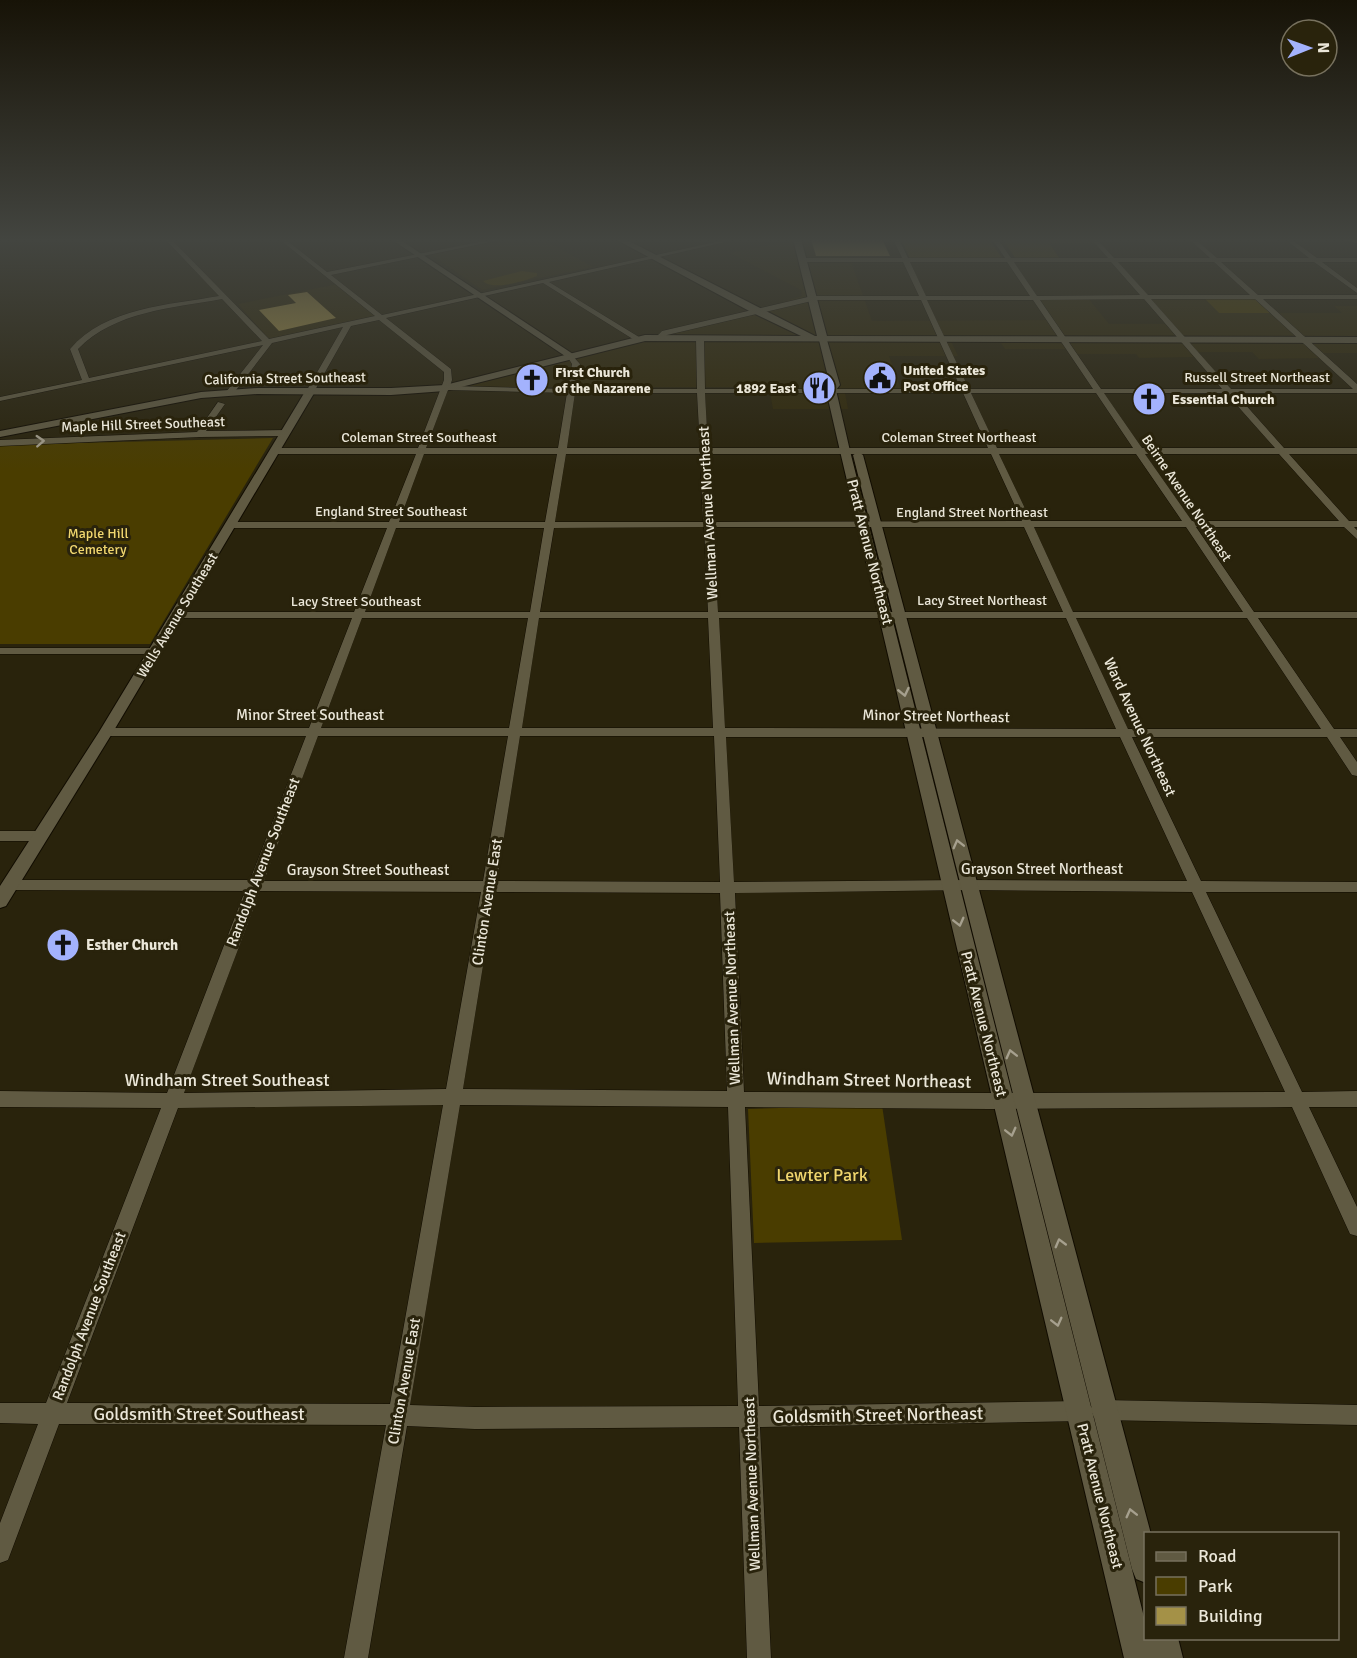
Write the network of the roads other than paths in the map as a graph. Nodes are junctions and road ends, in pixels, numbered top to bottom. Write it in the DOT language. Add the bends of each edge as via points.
graph roads {
  1 [pos="133,316"];
  2 [pos="242,316"];
  3 [pos="512,316"];
  4 [pos="600,316"];
  5 [pos="742,316"];
  6 [pos="767,316"];
  7 [pos="817,316"];
  8 [pos="931,316"];
  9 [pos="1047,316"];
  10 [pos="1162,316"];
  11 [pos="1278,316"];
  12 [pos="381,317"];
  13 [pos="348,325"];
  14 [pos="697,333"];
  15 [pos="636,339"];
  16 [pos="823,340"];
  17 [pos="943,340"];
  18 [pos="1063,340"];
  19 [pos="1182,340"];
  20 [pos="1304,340"];
  21 [pos="1357,340"];
  22 [pos="267,343"];
  23 [pos="597,350"];
  24 [pos="571,356"];
  25 [pos="86,381"];
  26 [pos="445,388"];
  27 [pos="836,388"];
  28 [pos="311,390"];
  29 [pos="572,390"];
  30 [pos="701,390"];
  31 [pos="967,390"];
  32 [pos="1097,390"];
  33 [pos="1357,390"];
  34 [pos="1228,391"];
  35 [pos="230,392"];
  36 [pos="0,399"];
  37 [pos="221,404"];
  38 [pos="286,433"];
  39 [pos="0,434"];
  40 [pos="200,434"];
  41 [pos="0,443"];
  42 [pos="421,450"];
  43 [pos="705,450"];
  44 [pos="995,450"];
  45 [pos="276,451"];
  46 [pos="561,451"];
  47 [pos="851,451"];
  48 [pos="1139,451"];
  49 [pos="1281,451"];
  50 [pos="1357,451"];
  51 [pos="393,524"];
  52 [pos="550,524"];
  53 [pos="708,524"];
  54 [pos="1346,524"];
  55 [pos="1357,524"];
  56 [pos="232,525"];
  57 [pos="870,525"];
  58 [pos="1030,525"];
  59 [pos="1189,525"];
  60 [pos="1357,536"];
  61 [pos="177,615"];
  62 [pos="359,615"];
  63 [pos="535,615"];
  64 [pos="892,615"];
  65 [pos="1070,615"];
  66 [pos="1250,615"];
  67 [pos="1357,615"];
  68 [pos="712,616"];
  69 [pos="0,651"];
  70 [pos="155,651"];
  71 [pos="514,731"];
  72 [pos="106,732"];
  73 [pos="314,732"];
  74 [pos="718,732"];
  75 [pos="922,732"];
  76 [pos="1124,733"];
  77 [pos="1330,733"];
  78 [pos="1357,733"];
  79 [pos="1357,772"];
  80 [pos="0,836"];
  81 [pos="39,836"];
  82 [pos="10,885"];
  83 [pos="959,885"];
  84 [pos="1195,885"];
  85 [pos="254,886"];
  86 [pos="489,886"];
  87 [pos="727,887"];
  88 [pos="1357,887"];
  89 [pos="0,901"];
  90 [pos="453,1097"];
  91 [pos="736,1098"];
  92 [pos="1296,1098"];
  93 [pos="0,1099"];
  94 [pos="1357,1099"];
  95 [pos="172,1100"];
  96 [pos="1013,1101"];
  97 [pos="1357,1227"];
  98 [pos="1104,1410"];
  99 [pos="1079,1411"];
  100 [pos="0,1413"];
  101 [pos="52,1414"];
  102 [pos="398,1415"];
  103 [pos="1357,1415"];
  104 [pos="749,1416"];
  105 [pos="0,1552"];
  106 [pos="1144,1561"];
  107 [pos="1164,1640"];
  108 [pos="356,1658"];
  109 [pos="759,1658"];
  110 [pos="1139,1658"];
  111 [pos="1168,1658"];
  1 -- 25 [label="street" via="90,332 74,349"];
  2 -- 22 [label="street"];
  3 -- 24 [label="street"];
  4 -- 15 [label="street"];
  5 -- 14 [label="street"];
  6 -- 16 [label="main road"];
  7 -- 16 [label="main road, Pratt Avenue Northeast"];
  8 -- 17 [label="street, Ward Avenue Northeast"];
  9 -- 18 [label="street, Beirne Avenue Northeast"];
  10 -- 19 [label="street"];
  11 -- 20 [label="street"];
  12 -- 13 [label="street"];
  12 -- 26 [label="street" via="448,371"];
  13 -- 22 [label="street"];
  13 -- 28 [label="street, Wells Avenue Southeast"];
  14 -- 15 [label="main road"];
  14 -- 16 [label="main road"];
  14 -- 23 [label="main road"];
  14 -- 30 [label="street, Wellman Avenue Northeast"];
  15 -- 23 [label="main road"];
  16 -- 17 [label="main road"];
  16 -- 27 [label="street, Pratt Avenue Northeast"];
  17 -- 18 [label="main road"];
  17 -- 31 [label="street, Ward Avenue Northeast"];
  18 -- 19 [label="main road"];
  18 -- 32 [label="street, Beirne Avenue Northeast"];
  19 -- 20 [label="main road"];
  19 -- 34 [label="street"];
  20 -- 21 [label="main road"];
  20 -- 33 [label="street"];
  22 -- 25 [label="street"];
  22 -- 35 [label="street"];
  23 -- 24 [label="main road, California Street Southeast"];
  24 -- 26 [label="main road, California Street Southeast"];
  24 -- 29 [label="street, Clinton Avenue East" via="576,364"];
  25 -- 36 [label="street"];
  26 -- 28 [label="main road, California Street Southeast"];
  26 -- 29 [label="street, Russell Street Northeast"];
  26 -- 42 [label="street, Randolph Avenue Southeast"];
  27 -- 30 [label="street, Russell Street Northeast"];
  27 -- 31 [label="street, Russell Street Northeast"];
  27 -- 47 [label="street, Pratt Avenue Northeast"];
  28 -- 35 [label="main road, California Street Southeast"];
  28 -- 38 [label="street, Wells Avenue Southeast"];
  29 -- 30 [label="street, Russell Street Northeast"];
  29 -- 46 [label="street, Clinton Avenue East"];
  30 -- 43 [label="street, Wellman Avenue Northeast"];
  31 -- 32 [label="street, Russell Street Northeast"];
  31 -- 44 [label="street, Ward Avenue Northeast"];
  32 -- 34 [label="street, Russell Street Northeast"];
  32 -- 48 [label="street, Beirne Avenue Northeast"];
  33 -- 34 [label="street, Russell Street Northeast"];
  34 -- 49 [label="street"];
  35 -- 39 [label="main road, California Street Southeast" via="146,404"];
  37 -- 40 [label="street"];
  38 -- 40 [label="street, Maple Hill Street Southeast"];
  38 -- 45 [label="street, Wells Avenue Southeast"];
  41 -- 40 [label="street, Maple Hill Street Southeast, one-way"];
  42 -- 45 [label="street, Coleman Street Southeast"];
  42 -- 46 [label="street, Coleman Street Southeast"];
  42 -- 51 [label="street, Randolph Avenue Southeast"];
  43 -- 46 [label="street, Coleman Street Northeast"];
  43 -- 47 [label="street, Coleman Street Northeast"];
  43 -- 53 [label="street, Wellman Avenue Northeast"];
  44 -- 47 [label="street, Coleman Street Northeast"];
  44 -- 48 [label="street, Coleman Street Northeast"];
  44 -- 58 [label="street, Ward Avenue Northeast"];
  45 -- 56 [label="street, Wells Avenue Southeast"];
  46 -- 52 [label="street, Clinton Avenue East"];
  47 -- 57 [label="street, Pratt Avenue Northeast"];
  48 -- 49 [label="street, Coleman Street Northeast"];
  48 -- 59 [label="street, Beirne Avenue Northeast"];
  49 -- 50 [label="street, Coleman Street Northeast"];
  49 -- 54 [label="street"];
  51 -- 52 [label="street, England Street Southeast"];
  51 -- 56 [label="street, England Street Southeast"];
  51 -- 62 [label="street, Randolph Avenue Southeast"];
  52 -- 53 [label="street, England Street Northeast"];
  52 -- 63 [label="street, Clinton Avenue East"];
  53 -- 57 [label="street, England Street Northeast"];
  53 -- 68 [label="street, Wellman Avenue Northeast"];
  54 -- 55 [label="street, England Street Northeast"];
  54 -- 59 [label="street, England Street Northeast"];
  54 -- 60 [label="street"];
  56 -- 61 [label="street, Wells Avenue Southeast"];
  57 -- 58 [label="street, England Street Northeast"];
  57 -- 64 [label="street, Pratt Avenue Northeast"];
  58 -- 59 [label="street, England Street Northeast"];
  58 -- 65 [label="street, Ward Avenue Northeast"];
  59 -- 66 [label="street, Beirne Avenue Northeast"];
  61 -- 62 [label="street, Lacy Street Southeast"];
  61 -- 70 [label="street, Wells Avenue Southeast"];
  62 -- 63 [label="street, Lacy Street Southeast"];
  62 -- 73 [label="street, Randolph Avenue Southeast"];
  63 -- 68 [label="street, Lacy Street Northeast"];
  63 -- 71 [label="street, Clinton Avenue East"];
  64 -- 65 [label="street, Lacy Street Northeast"];
  64 -- 68 [label="street, Lacy Street Northeast"];
  64 -- 75 [label="street, Pratt Avenue Northeast"];
  65 -- 66 [label="street, Lacy Street Northeast"];
  65 -- 76 [label="street, Ward Avenue Northeast"];
  66 -- 67 [label="street, Lacy Street Northeast"];
  66 -- 77 [label="street, Beirne Avenue Northeast"];
  68 -- 74 [label="street, Wellman Avenue Northeast"];
  69 -- 70 [label="street"];
  70 -- 72 [label="street, Wells Avenue Southeast"];
  71 -- 73 [label="street, Minor Street Southeast"];
  71 -- 74 [label="street, Minor Street Northeast"];
  71 -- 86 [label="street, Clinton Avenue East"];
  72 -- 73 [label="street, Minor Street Southeast"];
  72 -- 81 [label="street, Wells Avenue Southeast"];
  73 -- 85 [label="street, Randolph Avenue Southeast"];
  74 -- 75 [label="street, Minor Street Northeast"];
  74 -- 87 [label="street, Wellman Avenue Northeast"];
  75 -- 76 [label="street, Minor Street Northeast"];
  75 -- 83 [label="street, Pratt Avenue Northeast"];
  76 -- 77 [label="street, Minor Street Northeast"];
  76 -- 84 [label="street, Ward Avenue Northeast"];
  77 -- 78 [label="street, Minor Street Northeast"];
  77 -- 79 [label="street, Beirne Avenue Northeast"];
  80 -- 81 [label="street"];
  81 -- 82 [label="street, Wells Avenue Southeast"];
  82 -- 85 [label="street, Grayson Street Southeast"];
  82 -- 89 [label="street, Wells Avenue Southeast"];
  83 -- 84 [label="street, Grayson Street Northeast"];
  83 -- 87 [label="street, Grayson Street Northeast"];
  83 -- 96 [label="street, Pratt Avenue Northeast"];
  84 -- 88 [label="street, Grayson Street Northeast"];
  84 -- 92 [label="street, Ward Avenue Northeast"];
  85 -- 86 [label="street, Grayson Street Southeast"];
  85 -- 95 [label="street, Randolph Avenue Southeast"];
  86 -- 87 [label="street, Grayson Street Southeast"];
  86 -- 90 [label="street, Clinton Avenue East"];
  87 -- 91 [label="street, Wellman Avenue Northeast"];
  90 -- 91 [label="street, Windham Street Northeast"];
  90 -- 95 [label="street, Windham Street Southeast"];
  90 -- 102 [label="street, Clinton Avenue East"];
  91 -- 96 [label="street, Windham Street Northeast"];
  91 -- 104 [label="street, Wellman Avenue Northeast"];
  92 -- 94 [label="street, Windham Street Northeast"];
  92 -- 96 [label="street, Windham Street Northeast"];
  92 -- 97 [label="street, Ward Avenue Northeast"];
  93 -- 95 [label="street, Windham Street Southeast"];
  95 -- 101 [label="street, Randolph Avenue Southeast"];
  98 -- 96 [label="street, Pratt Avenue Northeast, one-way"];
  96 -- 99 [label="street, Pratt Avenue Northeast, one-way"];
  98 -- 99 [label="street, Goldsmith Street Northeast"];
  98 -- 103 [label="street, Goldsmith Street Northeast"];
  106 -- 98 [label="street, Pratt Avenue Northeast, one-way"];
  99 -- 104 [label="street, Goldsmith Street Northeast"];
  99 -- 110 [label="street, Pratt Avenue Northeast"];
  100 -- 101 [label="street, Goldsmith Street Southeast"];
  101 -- 102 [label="street, Goldsmith Street Southeast"];
  101 -- 105 [label="street, Randolph Avenue Southeast"];
  102 -- 104 [label="street, Goldsmith Street Northeast"];
  102 -- 108 [label="street, Clinton Avenue East"];
  104 -- 109 [label="street, Wellman Avenue Northeast"];
  107 -- 111 [label="street"];
}
